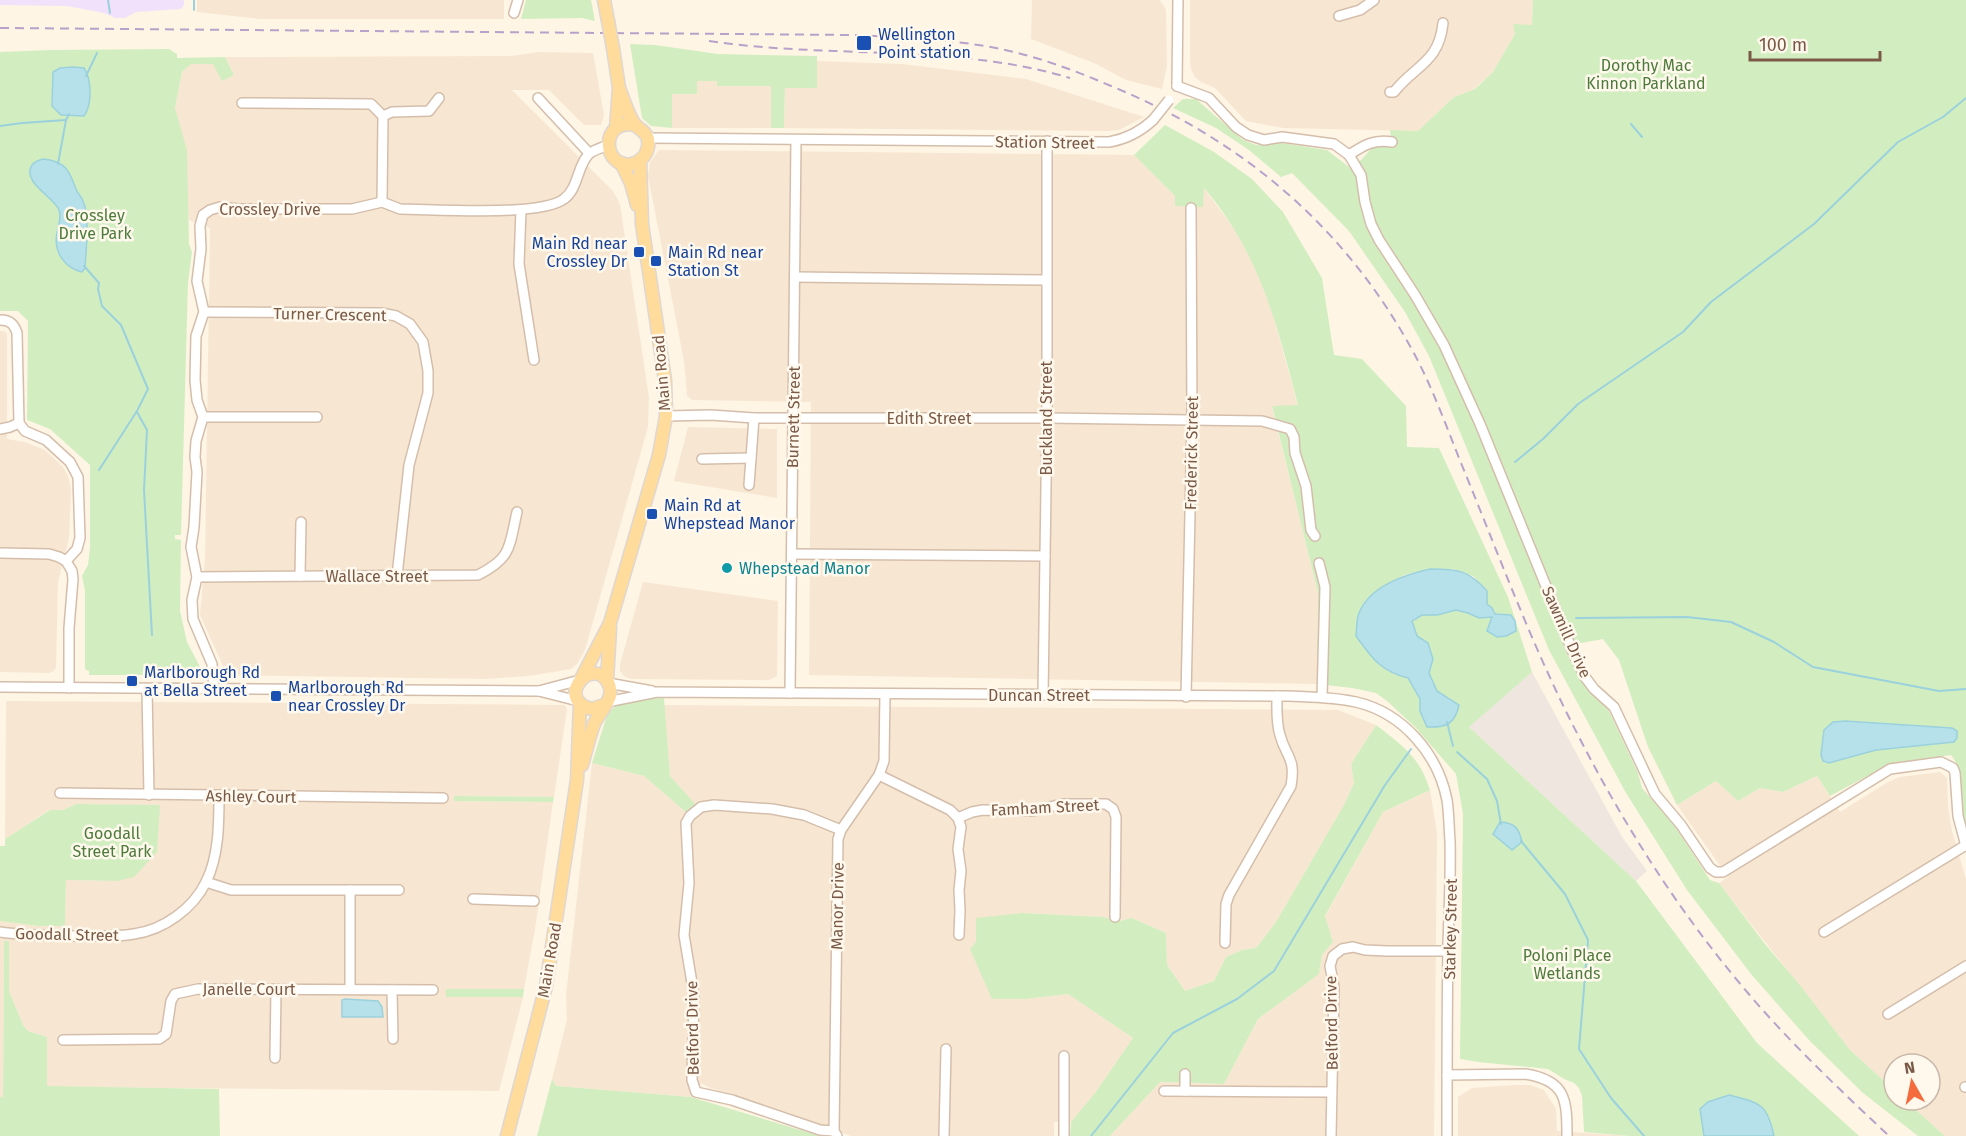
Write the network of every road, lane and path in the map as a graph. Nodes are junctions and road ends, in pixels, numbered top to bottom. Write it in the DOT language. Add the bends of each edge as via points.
graph roads {
  1 [pos="518,0"];
  2 [pos="604,0"];
  3 [pos="1178,0"];
  4 [pos="1374,0"];
  5 [pos="514,13"];
  6 [pos="1339,15"];
  7 [pos="1443,23"];
  8 [pos="1177,86"];
  9 [pos="619,88"];
  10 [pos="1390,92"];
  11 [pos="439,98"];
  12 [pos="538,98"];
  13 [pos="242,103"];
  14 [pos="383,116"];
  15 [pos="636,125"];
  16 [pos="616,128"];
  17 [pos="648,138"];
  18 [pos="796,140"];
  19 [pos="1047,141"];
  20 [pos="1392,141"];
  21 [pos="608,145"];
  22 [pos="589,153"];
  23 [pos="1349,155"];
  24 [pos="640,160"];
  25 [pos="621,163"];
  26 [pos="382,202"];
  27 [pos="1191,208"];
  28 [pos="521,210"];
  29 [pos="642,224"];
  30 [pos="795,278"];
  31 [pos="1046,280"];
  32 [pos="204,312"];
  33 [pos="0,320"];
  34 [pos="534,360"];
  35 [pos="666,416"];
  36 [pos="203,417"];
  37 [pos="317,417"];
  38 [pos="754,418"];
  39 [pos="793,418"];
  40 [pos="1047,418"];
  41 [pos="1192,421"];
  42 [pos="19,423"];
  43 [pos="0,429"];
  44 [pos="751,458"];
  45 [pos="702,459"];
  46 [pos="749,485"];
  47 [pos="517,512"];
  48 [pos="301,522"];
  49 [pos="1314,536"];
  50 [pos="0,553"];
  51 [pos="792,554"];
  52 [pos="1045,556"];
  53 [pos="66,561"];
  54 [pos="1319,563"];
  55 [pos="300,576"];
  56 [pos="397,576"];
  57 [pos="197,577"];
  58 [pos="610,623"];
  59 [pos="580,680"];
  60 [pos="607,682"];
  61 [pos="0,687"];
  62 [pos="69,688"];
  63 [pos="147,689"];
  64 [pos="214,689"];
  65 [pos="539,691"];
  66 [pos="657,692"];
  67 [pos="790,693"];
  68 [pos="885,694"];
  69 [pos="1043,695"];
  70 [pos="1277,696"];
  71 [pos="1186,697"];
  72 [pos="1322,697"];
  73 [pos="579,702"];
  74 [pos="605,704"];
  75 [pos="1411,733"];
  76 [pos="879,775"];
  77 [pos="577,780"];
  78 [pos="60,793"];
  79 [pos="149,795"];
  80 [pos="219,796"];
  81 [pos="443,798"];
  82 [pos="958,818"];
  83 [pos="841,830"];
  84 [pos="1966,845"];
  85 [pos="206,882"];
  86 [pos="350,890"];
  87 [pos="399,891"];
  88 [pos="473,899"];
  89 [pos="534,901"];
  90 [pos="1115,917"];
  91 [pos="0,932"];
  92 [pos="1824,932"];
  93 [pos="959,935"];
  94 [pos="1225,943"];
  95 [pos="1448,951"];
  96 [pos="1966,966"];
  97 [pos="276,989"];
  98 [pos="350,989"];
  99 [pos="393,990"];
  100 [pos="433,990"];
  101 [pos="1888,1014"];
  102 [pos="393,1039"];
  103 [pos="63,1040"];
  104 [pos="946,1048"];
  105 [pos="1064,1056"];
  106 [pos="275,1058"];
  107 [pos="1185,1074"];
  108 [pos="1447,1075"];
  109 [pos="1164,1091"];
  110 [pos="1185,1091"];
  111 [pos="1331,1092"];
  112 [pos="835,1134"];
  113 [pos="507,1136"];
  114 [pos="944,1136"];
  115 [pos="1064,1136"];
  116 [pos="1331,1136"];
  117 [pos="1447,1136"];
  118 [pos="1567,1136"];
  1 -- 5 [label="street"];
  2 -- 9 [label="main road, bridge"];
  3 -- 8 [label="street"];
  4 -- 6 [label="street" via="1360,10"];
  7 -- 10 [label="street" via="1436,50"];
  8 -- 19 [label="street, Station Street, bridge" via="1153,120 1124,140"];
  8 -- 23 [label="street" via="1209,98 1248,135 1264,140 1282,137 1334,144"];
  9 -- 15 [label="main road"];
  9 -- 16 [label="main road"];
  11 -- 14 [label="street" via="429,111 392,112"];
  12 -- 22 [label="street"];
  13 -- 14 [label="street" via="371,104"];
  14 -- 26 [label="street"];
  15 -- 16 [label="main road"];
  15 -- 17 [label="main road"];
  16 -- 21 [label="main road"];
  17 -- 18 [label="street, Station Street"];
  17 -- 24 [label="main road, Main Road" via="648,150"];
  18 -- 19 [label="street, Station Street"];
  18 -- 30 [label="street, Burnett Street"];
  19 -- 31 [label="street, Buckland Street"];
  20 -- 23 [label="street" via="1366,144"];
  21 -- 22 [label="street"];
  21 -- 25 [label="main road, Main Road" via="612,156"];
  22 -- 28 [label="street, Crossley Drive" via="567,197 555,205"];
  23 -- 84 [label="street, Sawmill Drive" via="1360,175 1379,240 1444,345 1480,424 1585,677 1614,707 1655,794 1710,868 1723,872 1890,769 1941,762 1955,773 1958,816"];
  24 -- 25 [label="main road"];
  24 -- 29 [label="main road, Main Road"];
  25 -- 29 [label="main road, Main Road"];
  26 -- 28 [label="street, Crossley Drive" via="400,209"];
  26 -- 32 [label="street, Crossley Drive" via="352,209 210,210 203,215 200,226 197,281"];
  27 -- 41 [label="street, Frederick Street"];
  28 -- 34 [label="street" via="519,264"];
  29 -- 35 [label="main road, Main Road" via="665,380"];
  30 -- 31 [label="street"];
  30 -- 39 [label="street, Burnett Street"];
  31 -- 40 [label="street, Buckland Street"];
  32 -- 36 [label="street, Crossley Drive" via="196,336 195,380"];
  32 -- 56 [label="street, Turner Crescent" via="381,313 410,324 423,342 428,393 409,465"];
  33 -- 42 [label="street" via="14,325 17,333"];
  35 -- 38 [label="street, Edith Street"];
  35 -- 58 [label="main road, Main Road" via="659,455"];
  36 -- 37 [label="street"];
  36 -- 57 [label="street, Crossley Drive" via="196,441 195,526 191,547"];
  38 -- 39 [label="street, Edith Street"];
  38 -- 44 [label="street"];
  39 -- 40 [label="street, Edith Street"];
  39 -- 51 [label="street, Burnett Street"];
  40 -- 41 [label="street, Edith Street"];
  40 -- 52 [label="street, Buckland Street"];
  41 -- 49 [label="street, Edith Street" via="1262,421 1290,429 1306,486"];
  41 -- 71 [label="street, Frederick Street"];
  42 -- 43 [label="street"];
  42 -- 53 [label="street" via="70,462 78,477 80,538 77,549"];
  44 -- 45 [label="street"];
  44 -- 46 [label="street"];
  47 -- 56 [label="street, Wallace Street" via="508,551 495,567 478,575"];
  48 -- 55 [label="street"];
  50 -- 53 [label="street" via="59,556"];
  51 -- 52 [label="street"];
  51 -- 67 [label="street, Burnett Street"];
  52 -- 69 [label="street, Buckland Street"];
  53 -- 62 [label="street" via="73,579"];
  54 -- 72 [label="street" via="1324,588"];
  55 -- 56 [label="street, Wallace Street"];
  55 -- 57 [label="street, Wallace Street"];
  57 -- 64 [label="street, Crossley Drive" via="193,619 212,664"];
  58 -- 59 [label="main road, Main Road"];
  58 -- 60 [label="main road, Main Road"];
  59 -- 60 [label="main road" via="593,674"];
  59 -- 65 [label="street"];
  59 -- 73 [label="main road" via="576,690"];
  60 -- 66 [label="street, Duncan Street"];
  60 -- 74 [label="main road" via="610,694"];
  61 -- 62 [label="street"];
  62 -- 63 [label="street"];
  63 -- 64 [label="street"];
  63 -- 79 [label="street"];
  64 -- 65 [label="street"];
  65 -- 73 [label="street"];
  66 -- 67 [label="street, Duncan Street"];
  66 -- 74 [label="street, Duncan Street"];
  67 -- 68 [label="street, Duncan Street"];
  68 -- 69 [label="street, Duncan Street"];
  68 -- 76 [label="street, Manor Drive" via="884,761"];
  69 -- 71 [label="street, Duncan Street"];
  70 -- 71 [label="street, Duncan Street"];
  70 -- 72 [label="street, Duncan Street"];
  70 -- 94 [label="street" via="1280,738 1291,759 1291,786 1229,895"];
  72 -- 75 [label="street, Duncan Street" via="1359,702 1379,710"];
  73 -- 74 [label="main road" via="592,709"];
  73 -- 77 [label="main road, Main Road"];
  74 -- 77 [label="main road, Main Road" via="594,724"];
  75 -- 95 [label="street, Starkey Street" via="1430,755 1447,800 1451,865"];
  76 -- 82 [label="street" via="950,810"];
  76 -- 83 [label="street, Manor Drive"];
  77 -- 113 [label="main road, Main Road" via="546,986"];
  78 -- 79 [label="street, Ashley Court"];
  79 -- 80 [label="street, Ashley Court"];
  80 -- 81 [label="street, Ashley Court"];
  80 -- 85 [label="street, Goodall Street" via="219,830"];
  82 -- 90 [label="street, Famham Street" via="983,810 1033,811 1062,804 1106,804 1113,808"];
  82 -- 93 [label="street"];
  83 -- 112 [label="street, Manor Drive"];
  83 -- 112 [label="street, Belford Drive" via="804,815 772,808 714,805 701,807 686,823 689,882 684,934 694,995 693,1087 700,1094 732,1100"];
  84 -- 92 [label="street"];
  85 -- 86 [label="street" via="231,890"];
  85 -- 91 [label="street, Goodall Street" via="176,916 159,927 136,934"];
  86 -- 87 [label="street"];
  86 -- 98 [label="street"];
  88 -- 89 [label="street"];
  95 -- 108 [label="street, Starkey Street"];
  95 -- 111 [label="street, Belford Drive" via="1353,947 1333,956"];
  96 -- 101 [label="street"];
  97 -- 98 [label="street, Janelle Court"];
  97 -- 103 [label="street, Janelle Court" via="198,989 175,994 166,1034 159,1039"];
  97 -- 106 [label="street"];
  98 -- 99 [label="street, Janelle Court"];
  99 -- 100 [label="street, Janelle Court"];
  99 -- 102 [label="street"];
  104 -- 114 [label="street"];
  105 -- 115 [label="street"];
  107 -- 110 [label="street"];
  108 -- 117 [label="street, Starkey Street"];
  108 -- 118 [label="street" via="1525,1074 1552,1082 1562,1093"];
  109 -- 110 [label="street"];
  110 -- 111 [label="street"];
  111 -- 116 [label="street, Belford Drive"];
}
